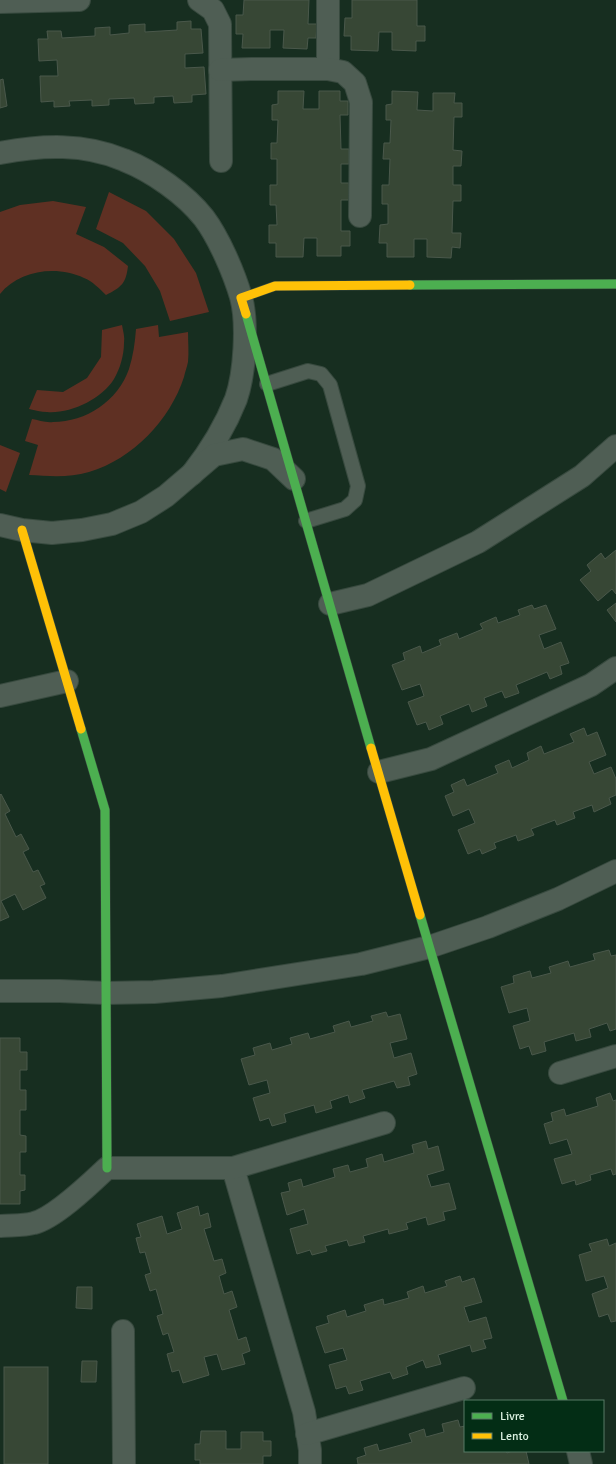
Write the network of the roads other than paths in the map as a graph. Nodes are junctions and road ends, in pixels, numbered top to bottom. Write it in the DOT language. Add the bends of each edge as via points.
graph roads {
  1 [pos="79,0"];
  2 [pos="200,0"];
  3 [pos="328,0"];
  4 [pos="0,2"];
  5 [pos="328,69"];
  6 [pos="220,70"];
  7 [pos="0,154"];
  8 [pos="221,161"];
  9 [pos="360,216"];
  10 [pos="616,284"];
  11 [pos="241,298"];
  12 [pos="267,384"];
  13 [pos="616,446"];
  14 [pos="192,474"];
  15 [pos="294,479"];
  16 [pos="306,521"];
  17 [pos="0,525"];
  18 [pos="22,530"];
  19 [pos="330,604"];
  20 [pos="616,668"];
  21 [pos="67,681"];
  22 [pos="0,696"];
  23 [pos="379,772"];
  24 [pos="616,871"];
  25 [pos="429,947"];
  26 [pos="0,991"];
  27 [pos="106,993"];
  28 [pos="616,1056"];
  29 [pos="560,1073"];
  30 [pos="384,1123"];
  31 [pos="107,1168"];
  32 [pos="233,1168"];
  33 [pos="0,1226"];
  34 [pos="123,1331"];
  35 [pos="464,1388"];
  36 [pos="563,1400"];
  37 [pos="307,1434"];
  38 [pos="578,1452"];
  39 [pos="124,1464"];
  40 [pos="310,1464"];
  41 [pos="582,1464"];
  1 -- 4 [label="street"];
  2 -- 6 [label="street" via="213,10 220,24"];
  3 -- 5 [label="street"];
  5 -- 6 [label="street"];
  5 -- 9 [label="street" via="343,72 355,83 361,102"];
  6 -- 8 [label="street"];
  7 -- 11 [label="street" via="25,148 58,146 92,150 124,159 154,174 180,194 204,218 226,256"];
  10 -- 11 [label="street" via="275,286"];
  11 -- 12 [label="street"];
  11 -- 14 [label="street" via="245,337 236,398 209,452"];
  12 -- 15 [label="street"];
  12 -- 16 [label="lane" via="308,371 321,374 330,385 358,486 355,500 345,509"];
  13 -- 19 [label="street" via="582,476 478,542 368,595"];
  14 -- 15 [label="street" via="214,455 243,449 273,459"];
  14 -- 18 [label="street" via="166,496 141,512 112,524 52,533"];
  15 -- 16 [label="street"];
  16 -- 19 [label="street"];
  17 -- 18 [label="street"];
  18 -- 21 [label="street"];
  19 -- 23 [label="street"];
  20 -- 23 [label="street" via="591,684 431,759"];
  21 -- 22 [label="street"];
  21 -- 27 [label="street" via="105,810"];
  23 -- 25 [label="street"];
  24 -- 25 [label="street" via="551,902"];
  25 -- 27 [label="street" via="361,964 222,986"];
  25 -- 36 [label="street"];
  26 -- 27 [label="street"];
  27 -- 31 [label="street"];
  28 -- 29 [label="street"];
  30 -- 32 [label="street"];
  31 -- 32 [label="street"];
  31 -- 33 [label="street" via="50,1215 34,1223"];
  32 -- 37 [label="street" via="304,1412"];
  34 -- 39 [label="street"];
  35 -- 37 [label="street"];
  37 -- 40 [label="street"];
  38 -- 41 [label="street"];
}
